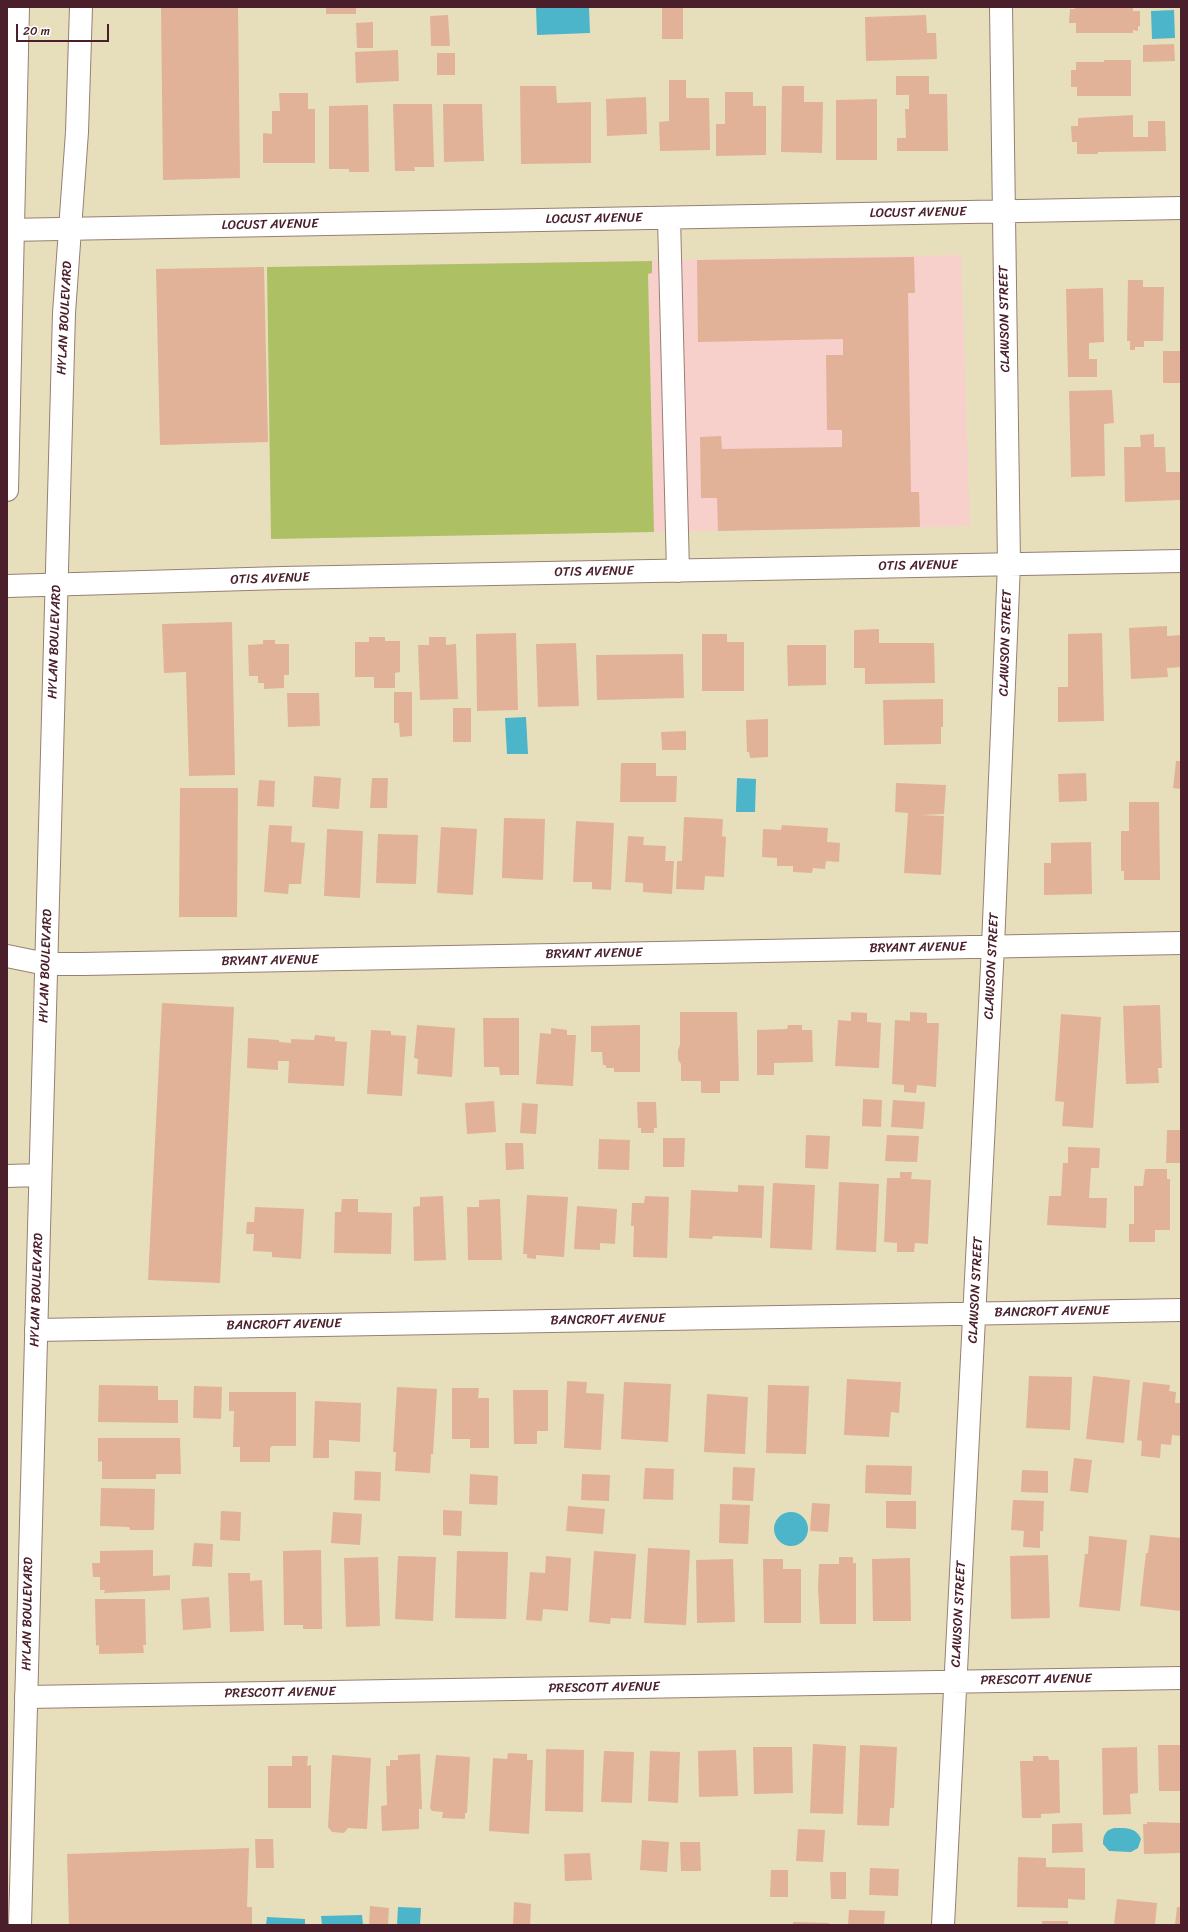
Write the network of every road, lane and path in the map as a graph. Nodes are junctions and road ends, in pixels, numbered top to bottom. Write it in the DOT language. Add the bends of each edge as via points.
graph roads {
  1 [pos="18,7"];
  2 [pos="81,7"];
  3 [pos="1001,7"];
  4 [pos="1181,208"];
  5 [pos="1003,212"];
  6 [pos="669,218"];
  7 [pos="70,229"];
  8 [pos="10,230"];
  9 [pos="7,490"];
  10 [pos="1181,561"];
  11 [pos="1009,564"];
  12 [pos="678,570"];
  13 [pos="7,586"];
  14 [pos="57,586"];
  15 [pos="1181,943"];
  16 [pos="993,946"];
  17 [pos="7,956"];
  18 [pos="46,964"];
  19 [pos="39,1175"];
  20 [pos="7,1176"];
  21 [pos="1181,1310"];
  22 [pos="975,1314"];
  23 [pos="36,1330"];
  24 [pos="1181,1678"];
  25 [pos="956,1682"];
  26 [pos="26,1697"];
  27 [pos="20,1925"];
  28 [pos="943,1925"];
  1 -- 8 [label="street"];
  2 -- 7 [label="street, HYLAN BOULEVARD" via="77,132"];
  3 -- 5 [label="street, CLAWSON STREET"];
  4 -- 5 [label="street, LOCUST AVENUE"];
  5 -- 6 [label="street, LOCUST AVENUE"];
  5 -- 11 [label="street, CLAWSON STREET"];
  6 -- 7 [label="street, LOCUST AVENUE"];
  6 -- 12 [label="street"];
  7 -- 8 [label="street, LOCUST AVENUE"];
  7 -- 14 [label="street, HYLAN BOULEVARD" via="64,321"];
  8 -- 9 [label="street"];
  10 -- 11 [label="street, OTIS AVENUE"];
  11 -- 12 [label="street, OTIS AVENUE"];
  11 -- 16 [label="street, CLAWSON STREET"];
  12 -- 14 [label="street, OTIS AVENUE" via="282,578"];
  13 -- 14 [label="street, OTIS AVENUE"];
  14 -- 18 [label="street, HYLAN BOULEVARD"];
  15 -- 16 [label="street, BRYANT AVENUE"];
  16 -- 18 [label="street, BRYANT AVENUE"];
  16 -- 22 [label="street, CLAWSON STREET"];
  17 -- 18 [label="street, BRYANT AVENUE"];
  18 -- 19 [label="street, HYLAN BOULEVARD"];
  19 -- 20 [label="street"];
  19 -- 23 [label="street, HYLAN BOULEVARD"];
  21 -- 22 [label="street, BANCROFT AVENUE"];
  22 -- 23 [label="street, BANCROFT AVENUE"];
  22 -- 25 [label="street, CLAWSON STREET"];
  23 -- 26 [label="street, HYLAN BOULEVARD"];
  24 -- 25 [label="street, PRESCOTT AVENUE"];
  25 -- 26 [label="street, PRESCOTT AVENUE"];
  25 -- 28 [label="street, CLAWSON STREET"];
  26 -- 27 [label="street, HYLAN BOULEVARD"];
}
